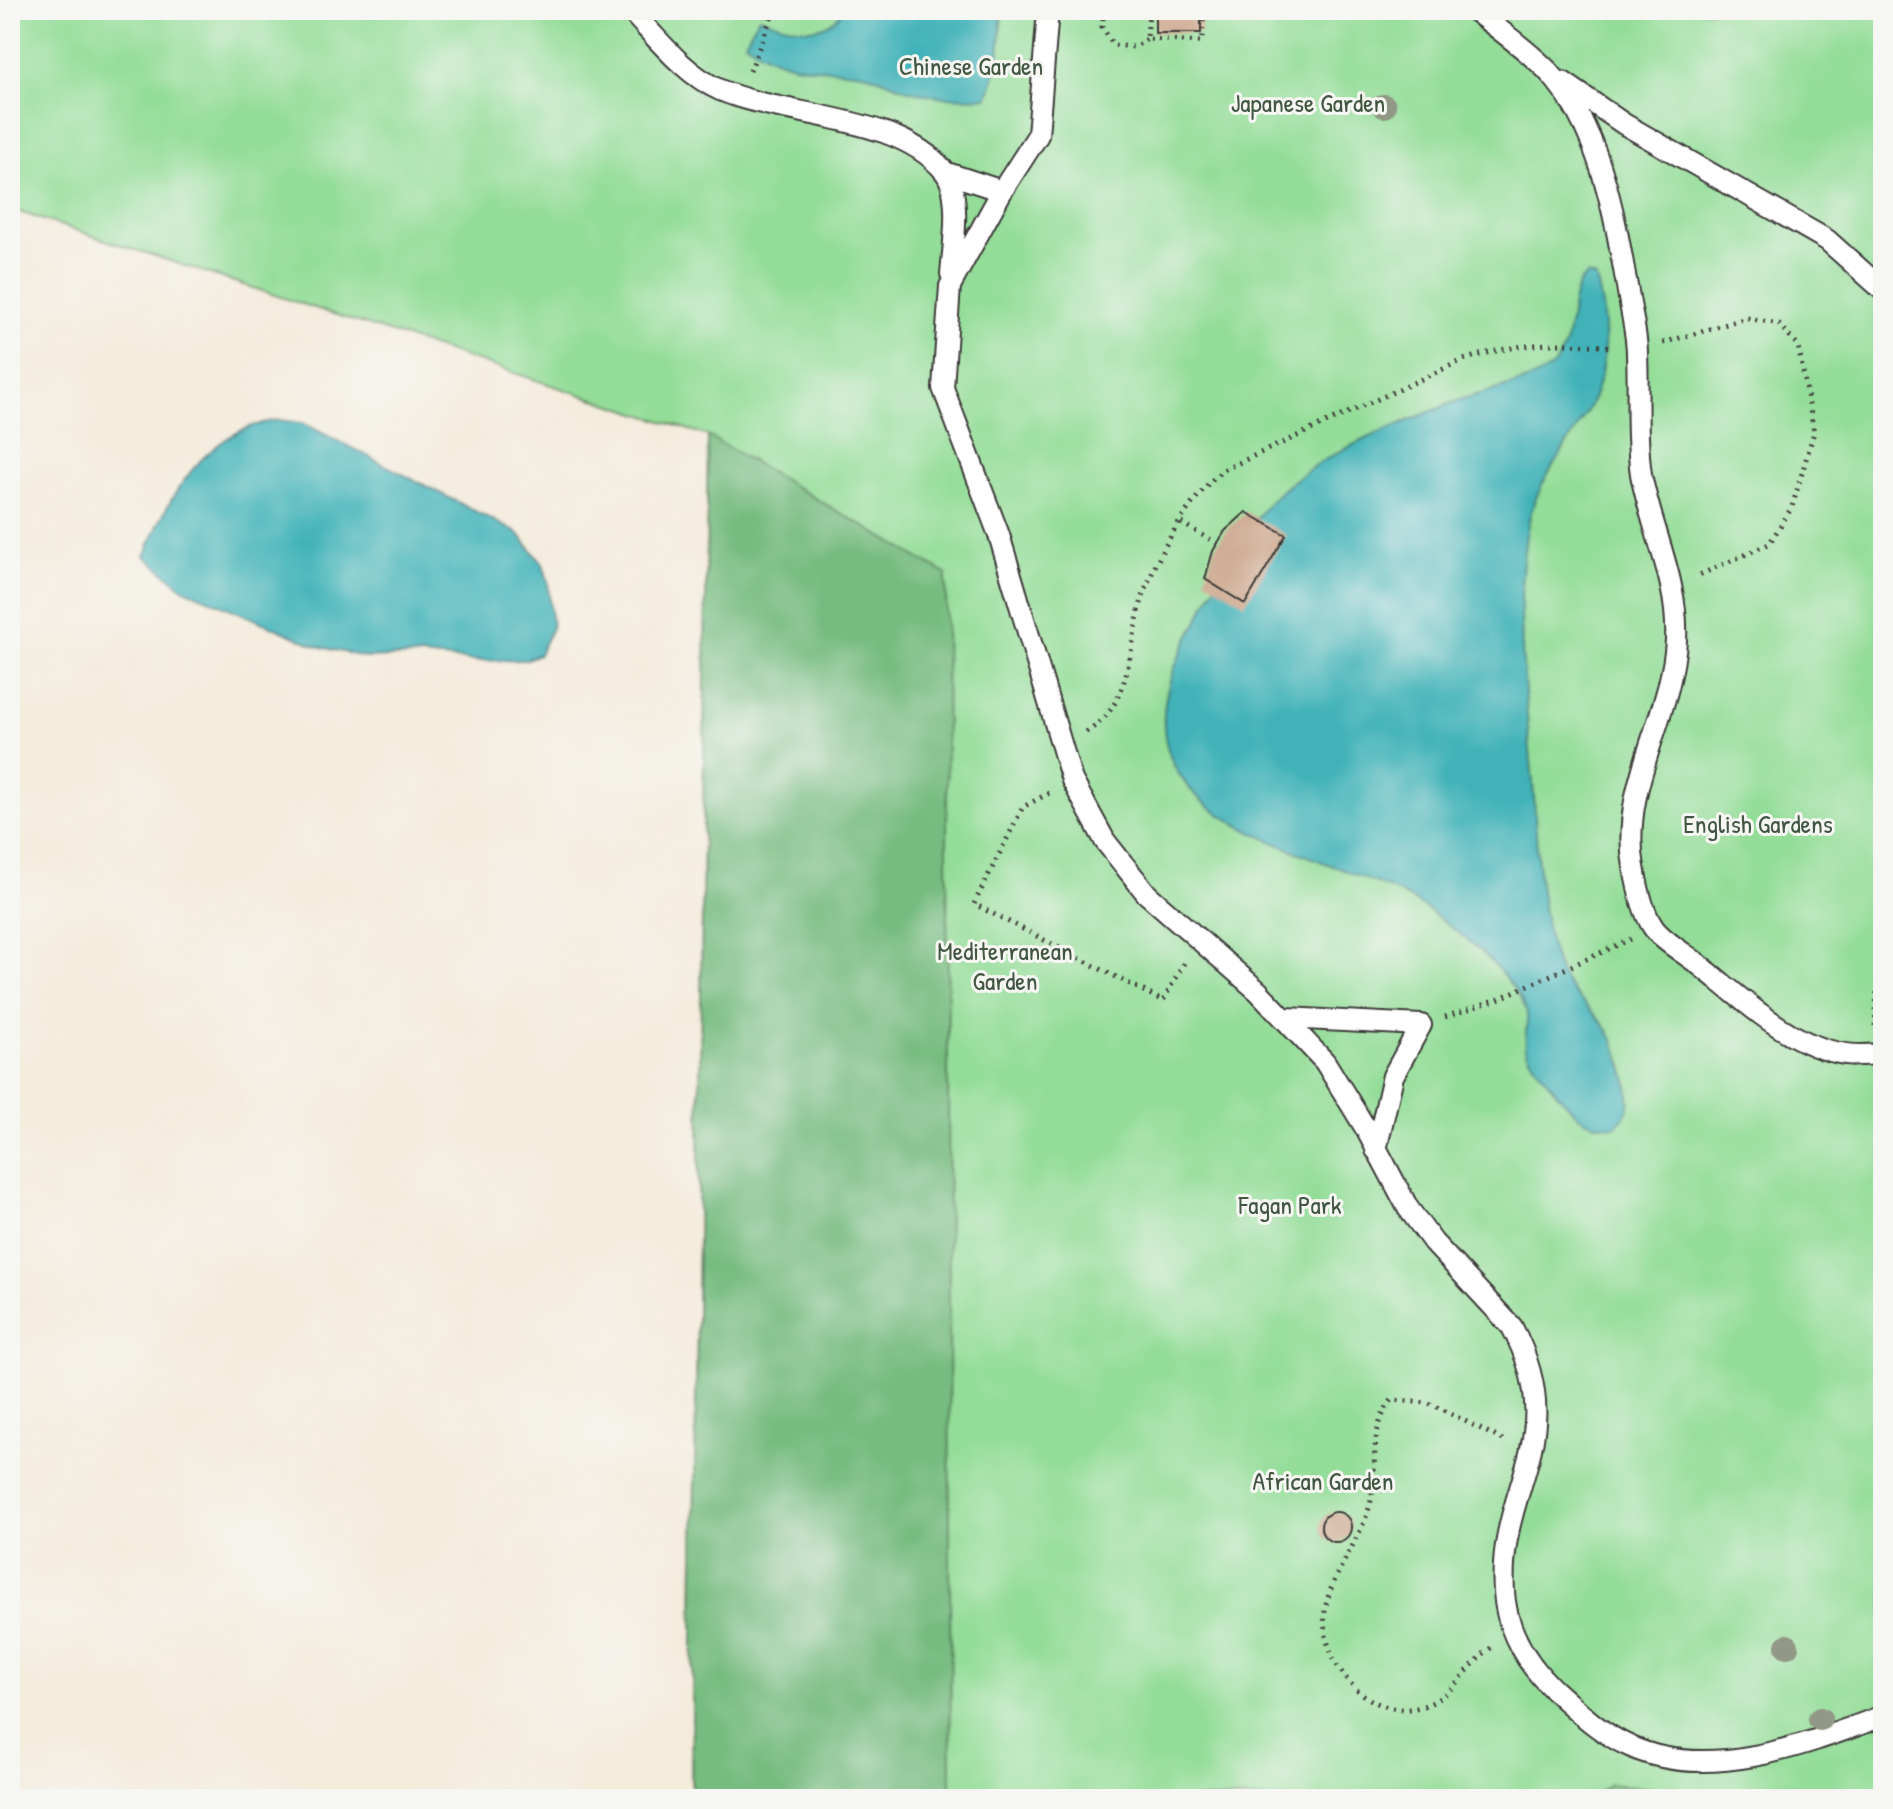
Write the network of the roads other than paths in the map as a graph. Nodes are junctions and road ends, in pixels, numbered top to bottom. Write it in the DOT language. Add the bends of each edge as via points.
graph roads {
  1 [pos="630,10"];
  2 [pos="1048,10"];
  3 [pos="1474,10"];
  4 [pos="1548,71"];
  5 [pos="947,173"];
  6 [pos="1002,191"];
  7 [pos="950,286"];
  8 [pos="1883,290"];
  9 [pos="1286,1018"];
  10 [pos="1878,1054"];
  11 [pos="1376,1150"];
  12 [pos="1883,1716"];
  1 -- 5 [label="lane" via="699,78 740,98 875,129 913,147"];
  2 -- 6 [label="lane" via="1038,135"];
  3 -- 4 [label="lane"];
  4 -- 8 [label="lane" via="1624,124 1827,240"];
  4 -- 10 [label="lane" via="1579,117 1598,160 1624,267 1637,351 1636,436 1642,478 1671,588 1676,641 1633,822 1633,864 1653,928 1788,1033 1824,1050"];
  5 -- 6 [label="lane"];
  5 -- 7 [label="lane" via="954,200"];
  6 -- 7 [label="lane"];
  7 -- 9 [label="lane" via="943,388 999,535 1072,780 1105,841 1147,894"];
  9 -- 11 [label="lane" via="1325,1062"];
  9 -- 11 [label="lane" via="1421,1025 1393,1076"];
  11 -- 12 [label="lane" via="1408,1208 1512,1327 1530,1364 1538,1406 1533,1452 1506,1550 1504,1593 1513,1635 1552,1690 1621,1742 1703,1761 1774,1751"];
}
